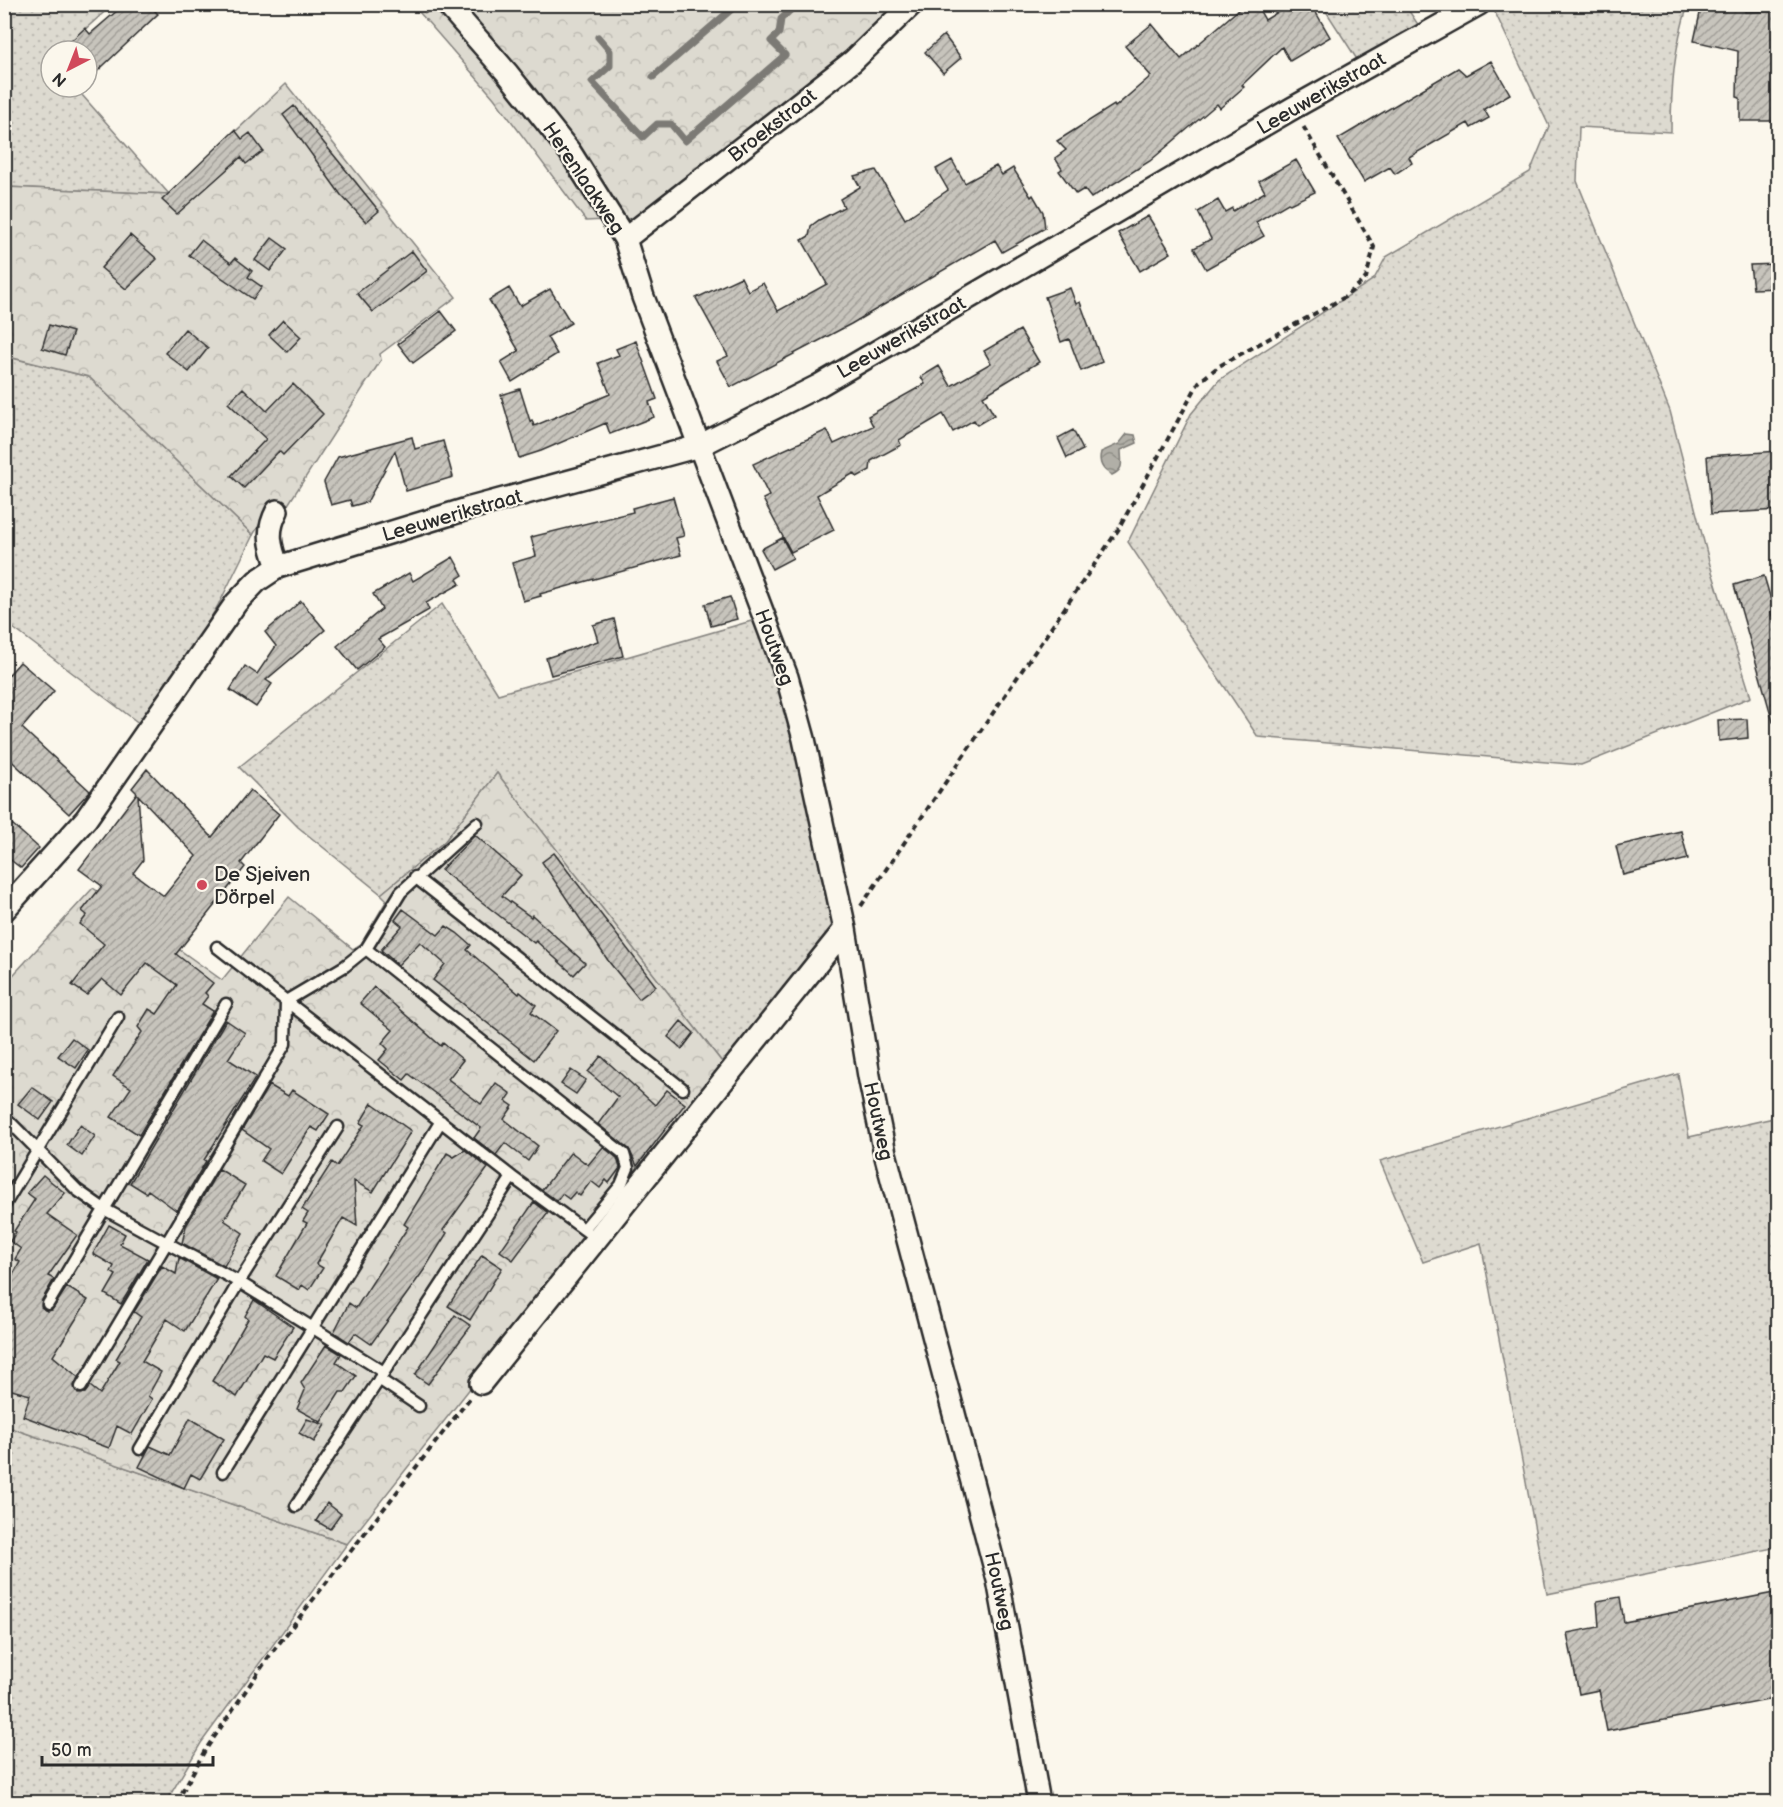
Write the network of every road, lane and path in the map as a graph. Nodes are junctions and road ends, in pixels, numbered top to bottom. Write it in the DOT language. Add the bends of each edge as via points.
graph roads {
  1 [pos="447,4"];
  2 [pos="912,4"];
  3 [pos="1479,4"];
  4 [pos="1293,108"];
  5 [pos="626,239"];
  6 [pos="699,446"];
  7 [pos="277,511"];
  8 [pos="279,567"];
  9 [pos="477,823"];
  10 [pos="415,877"];
  11 [pos="4,910"];
  12 [pos="845,928"];
  13 [pos="217,947"];
  14 [pos="366,949"];
  15 [pos="286,1001"];
  16 [pos="226,1004"];
  17 [pos="118,1017"];
  18 [pos="683,1089"];
  19 [pos="4,1116"];
  20 [pos="441,1121"];
  21 [pos="338,1127"];
  22 [pos="37,1150"];
  23 [pos="512,1177"];
  24 [pos="4,1206"];
  25 [pos="104,1209"];
  26 [pos="590,1234"];
  27 [pos="167,1244"];
  28 [pos="239,1282"];
  29 [pos="48,1304"];
  30 [pos="313,1326"];
  31 [pos="382,1376"];
  32 [pos="481,1383"];
  33 [pos="81,1387"];
  34 [pos="419,1406"];
  35 [pos="140,1449"];
  36 [pos="223,1472"];
  37 [pos="297,1506"];
  38 [pos="177,1803"];
  39 [pos="1039,1803"];
  1 -- 5 [label="street, Herenlaakweg" via="570,152"];
  2 -- 5 [label="street, Broekstraat" via="853,61"];
  3 -- 4 [label="street, Leeuwerikstraat"];
  4 -- 6 [label="street, Leeuwerikstraat" via="828,380"];
  4 -- 12 [label="path" via="1374,247 1366,278 1345,297 1219,366 1199,382 1118,531"];
  5 -- 6 [label="street, Herenlaakweg" via="642,297"];
  6 -- 8 [label="street, Leeuwerikstraat" via="467,509"];
  6 -- 12 [label="street, Houtweg" via="787,677"];
  7 -- 8 [label="street" via="269,531"];
  8 -- 11 [label="street, Leeuwerikstraat" via="257,581 236,603 86,819"];
  9 -- 10 [label="lane"];
  10 -- 14 [label="lane" via="389,909"];
  10 -- 18 [label="lane"];
  12 -- 26 [label="street"];
  12 -- 39 [label="street, Houtweg" via="881,1134 986,1528 1008,1625"];
  13 -- 15 [label="lane"];
  14 -- 15 [label="lane"];
  14 -- 26 [label="lane" via="624,1154 628,1168 621,1185"];
  15 -- 20 [label="lane"];
  15 -- 27 [label="lane" via="285,1044"];
  16 -- 25 [label="lane"];
  17 -- 22 [label="lane"];
  19 -- 22 [label="lane"];
  20 -- 23 [label="lane"];
  20 -- 30 [label="lane"];
  21 -- 28 [label="lane"];
  22 -- 24 [label="lane"];
  22 -- 25 [label="lane" via="77,1190"];
  23 -- 26 [label="lane"];
  23 -- 31 [label="lane"];
  25 -- 27 [label="lane"];
  25 -- 29 [label="lane"];
  26 -- 32 [label="street"];
  27 -- 28 [label="lane"];
  27 -- 33 [label="lane"];
  28 -- 30 [label="lane"];
  28 -- 35 [label="lane"];
  30 -- 31 [label="lane"];
  30 -- 36 [label="lane"];
  31 -- 34 [label="lane"];
  31 -- 37 [label="lane"];
  32 -- 38 [label="path" via="270,1655 204,1752"];
}
